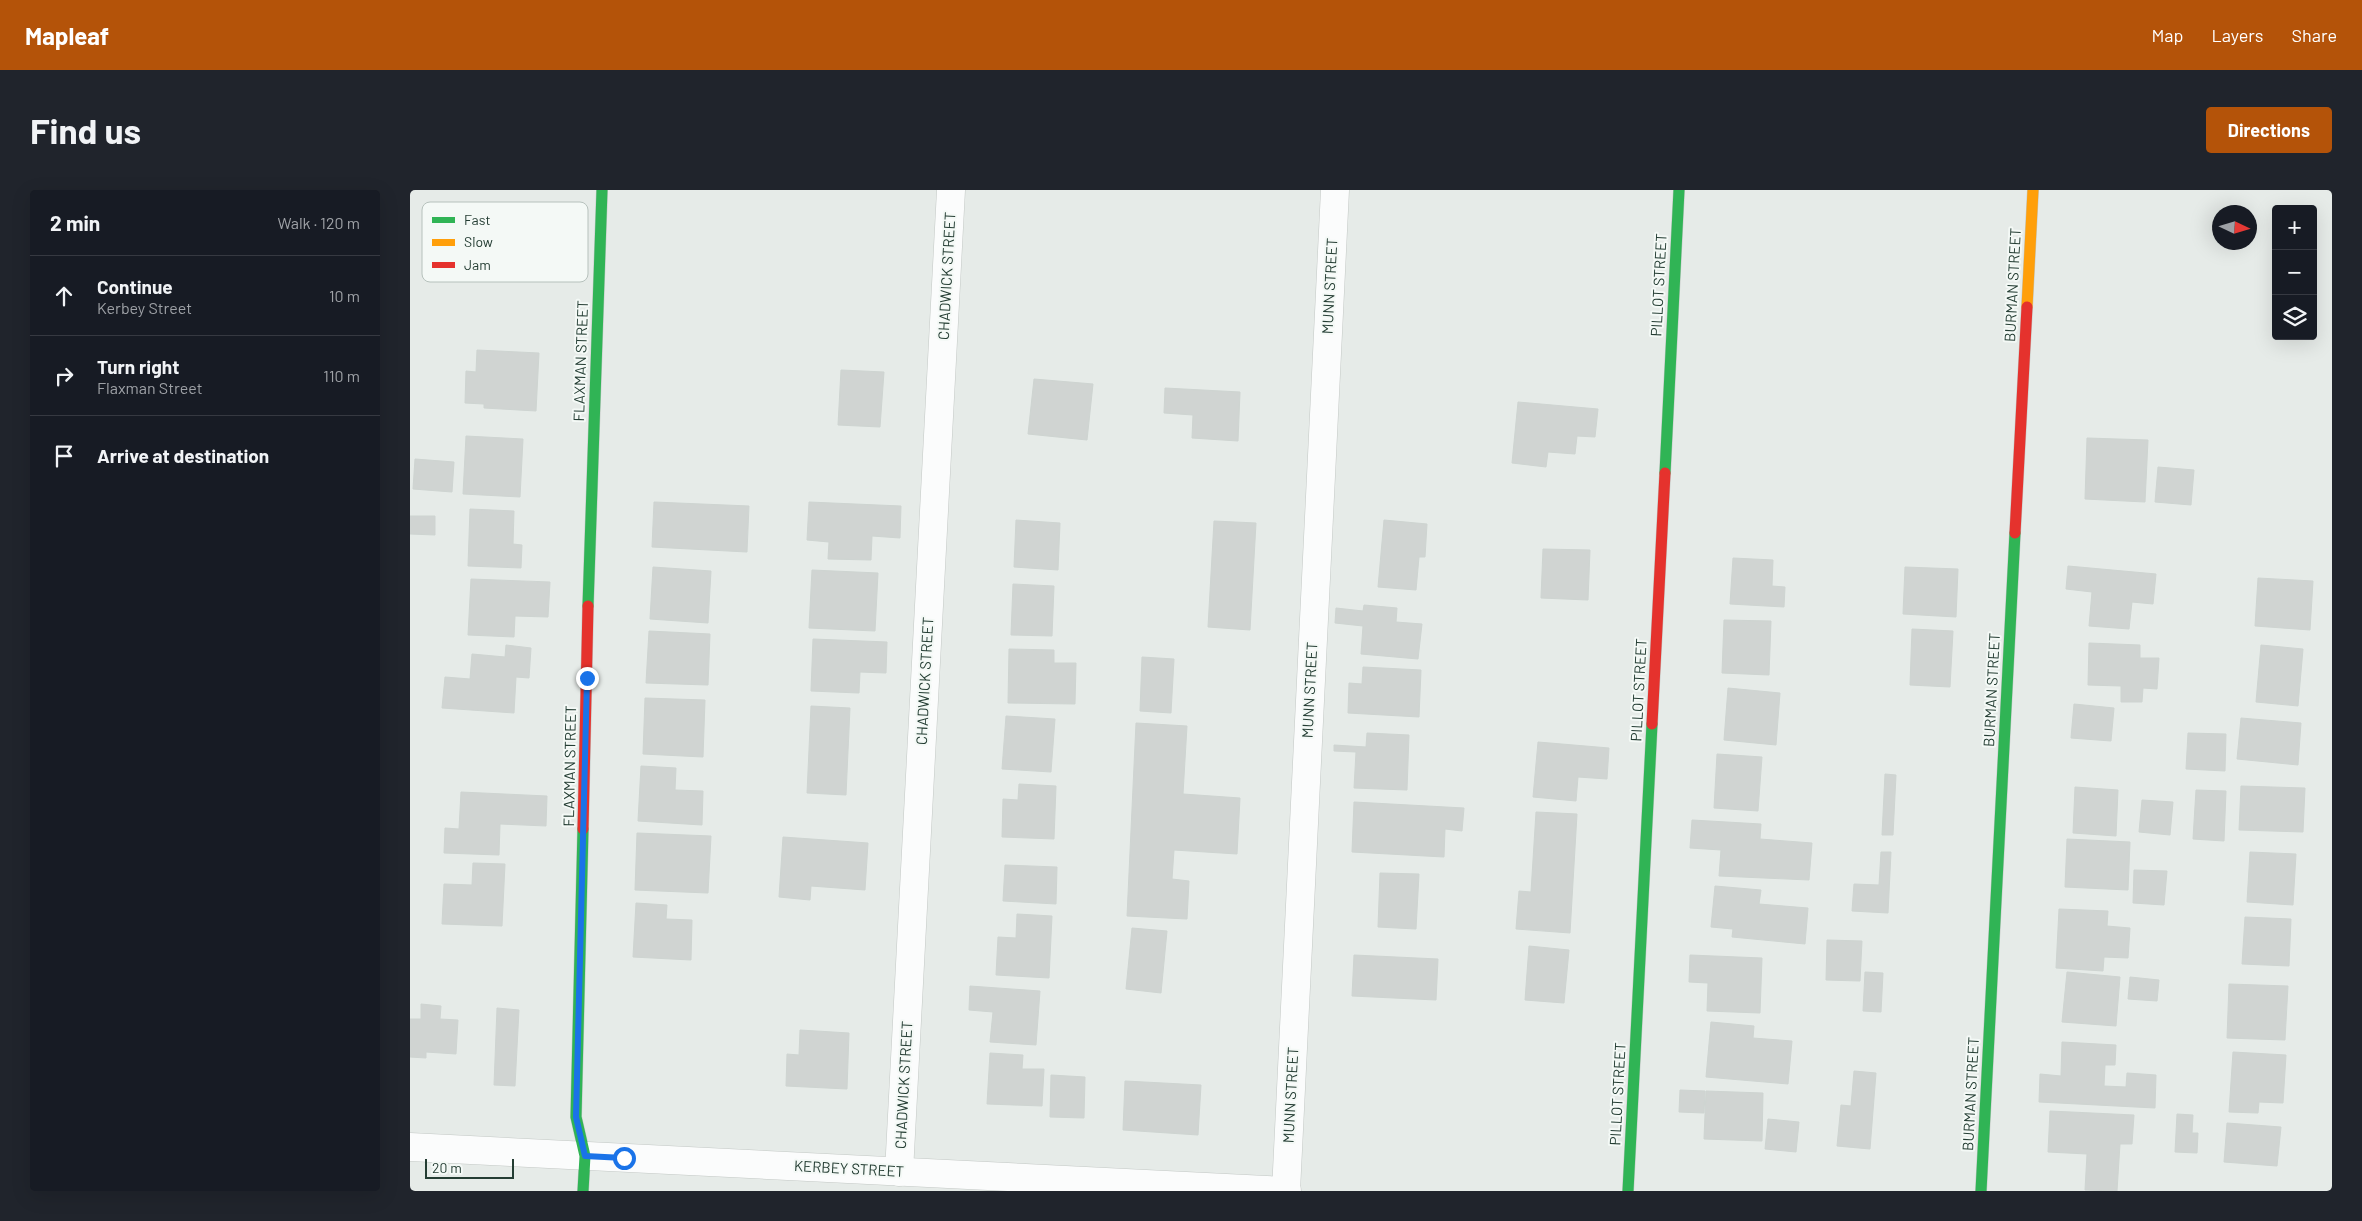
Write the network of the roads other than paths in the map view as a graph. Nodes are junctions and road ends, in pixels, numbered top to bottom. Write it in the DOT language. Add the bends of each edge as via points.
graph roads {
  1 [pos="602,190"];
  2 [pos="952,190"];
  3 [pos="1335,190"];
  4 [pos="1679,190"];
  5 [pos="2033,190"];
  6 [pos="410,1147"];
  7 [pos="585,1156"];
  8 [pos="900,1172"];
  9 [pos="583,1191"];
  10 [pos="1287,1191"];
  11 [pos="1628,1191"];
  12 [pos="1981,1191"];
  1 -- 7 [label="street, FLAXMAN STREET" via="576,1117"];
  2 -- 8 [label="street, CHADWICK STREET"];
  3 -- 10 [label="street, MUNN STREET"];
  4 -- 11 [label="street, PILLOT STREET"];
  5 -- 12 [label="street, BURMAN STREET"];
  6 -- 7 [label="street, KERBEY STREET"];
  7 -- 8 [label="street, KERBEY STREET"];
  7 -- 9 [label="street, FLAXMAN STREET"];
  8 -- 10 [label="street, KERBEY STREET"];
}
